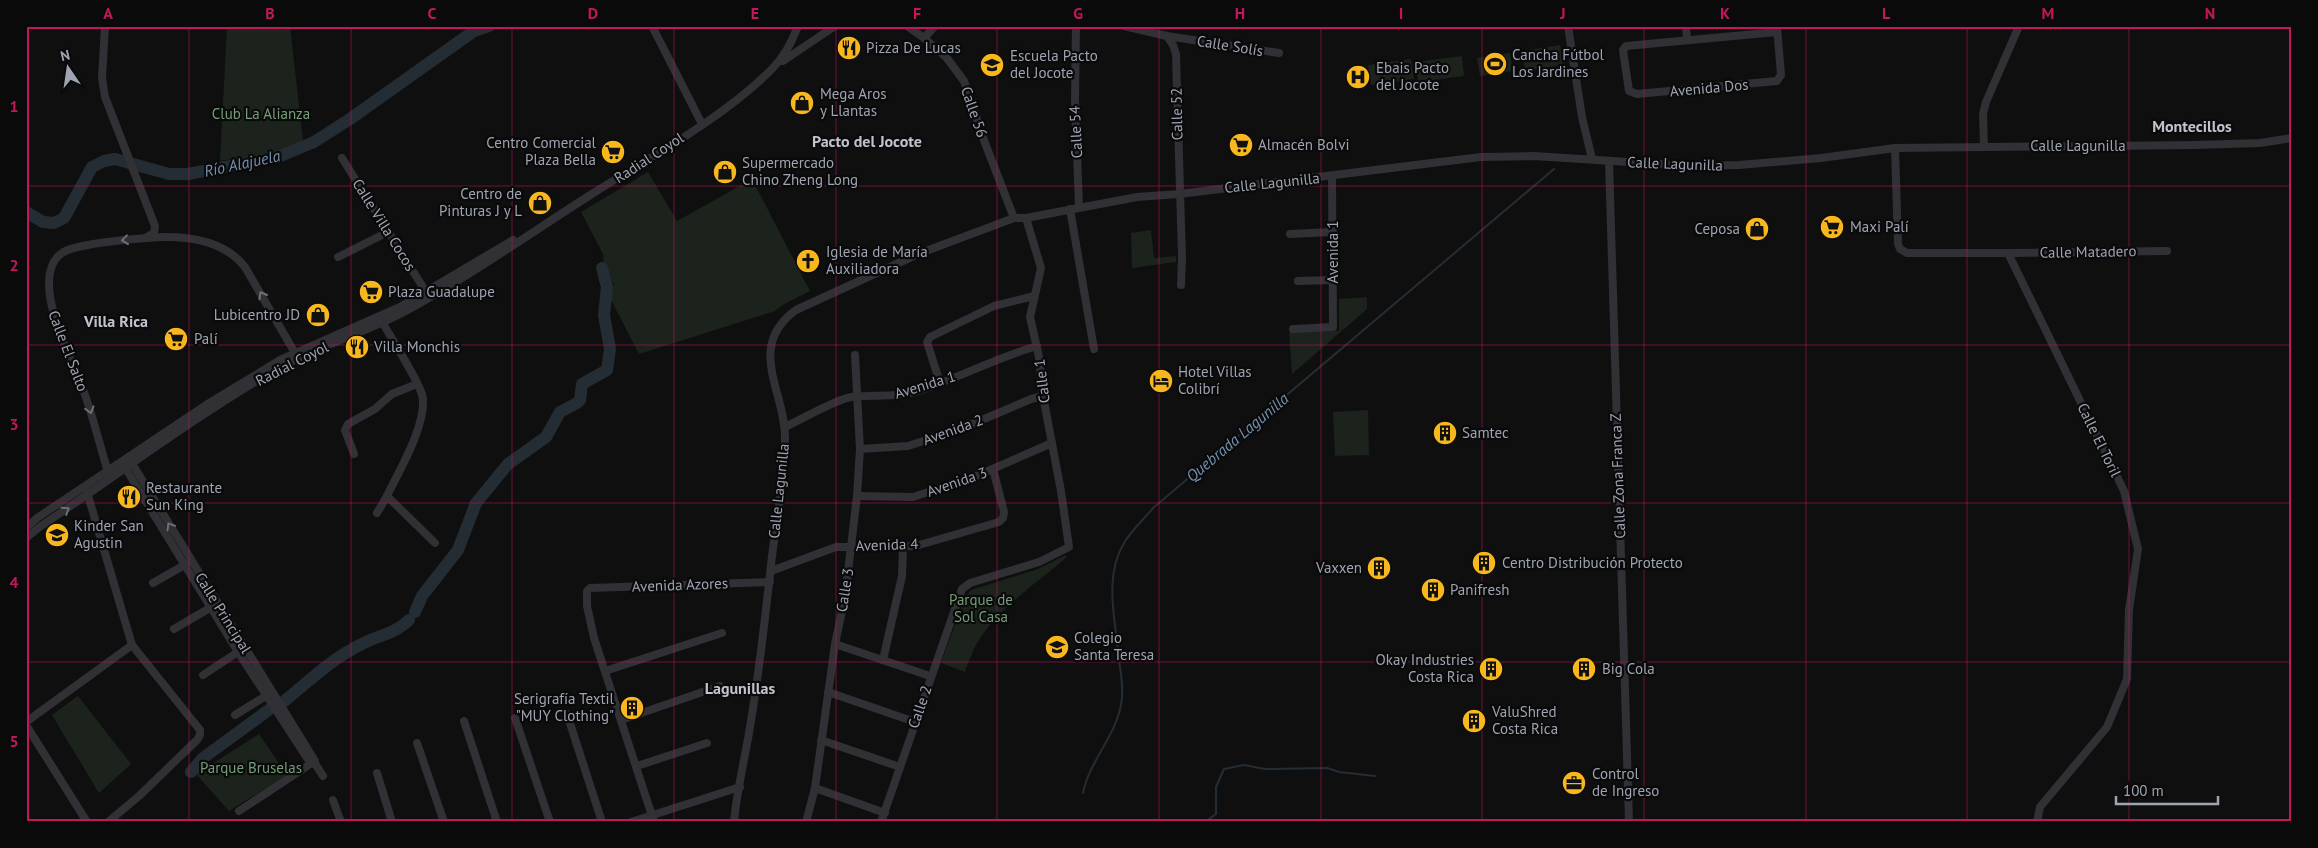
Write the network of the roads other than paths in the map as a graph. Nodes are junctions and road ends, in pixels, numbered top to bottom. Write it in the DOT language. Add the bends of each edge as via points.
graph roads {
  1 [pos="105,26"];
  2 [pos="652,26"];
  3 [pos="835,26"];
  4 [pos="907,26"];
  5 [pos="935,26"];
  6 [pos="1076,26"];
  7 [pos="1124,26"];
  8 [pos="1568,26"];
  9 [pos="1686,26"];
  10 [pos="2020,26"];
  11 [pos="797,28"];
  12 [pos="1777,29"];
  13 [pos="1167,36"];
  14 [pos="924,38"];
  15 [pos="1687,39"];
  16 [pos="1279,53"];
  17 [pos="785,60"];
  18 [pos="773,68"];
  19 [pos="727,106"];
  20 [pos="702,124"];
  21 [pos="2292,138"];
  22 [pos="1984,146"];
  23 [pos="1895,148"];
  24 [pos="342,158"];
  25 [pos="1592,159"];
  26 [pos="1609,161"];
  27 [pos="1332,177"];
  28 [pos="1179,194"];
  29 [pos="1079,207"];
  30 [pos="1070,209"];
  31 [pos="1014,218"];
  32 [pos="1026,218"];
  33 [pos="154,222"];
  34 [pos="388,232"];
  35 [pos="1333,232"];
  36 [pos="1290,234"];
  37 [pos="173,236"];
  38 [pos="142,238"];
  39 [pos="2167,251"];
  40 [pos="2008,254"];
  41 [pos="338,257"];
  42 [pos="1333,280"];
  43 [pos="1298,282"];
  44 [pos="1181,285"];
  45 [pos="428,295"];
  46 [pos="1034,296"];
  47 [pos="381,320"];
  48 [pos="368,322"];
  49 [pos="1293,329"];
  50 [pos="332,337"];
  51 [pos="343,339"];
  52 [pos="1037,346"];
  53 [pos="321,348"];
  54 [pos="1094,349"];
  55 [pos="295,353"];
  56 [pos="855,355"];
  57 [pos="275,370"];
  58 [pos="940,383"];
  59 [pos="417,384"];
  60 [pos="856,396"];
  61 [pos="1043,396"];
  62 [pos="206,410"];
  63 [pos="785,427"];
  64 [pos="153,442"];
  65 [pos="1052,443"];
  66 [pos="860,448"];
  67 [pos="354,454"];
  68 [pos="130,467"];
  69 [pos="993,469"];
  70 [pos="108,472"];
  71 [pos="86,487"];
  72 [pos="87,496"];
  73 [pos="387,496"];
  74 [pos="857,496"];
  75 [pos="377,513"];
  76 [pos="26,528"];
  77 [pos="26,538"];
  78 [pos="435,543"];
  79 [pos="851,546"];
  80 [pos="904,547"];
  81 [pos="188,563"];
  82 [pos="771,571"];
  83 [pos="770,582"];
  84 [pos="153,583"];
  85 [pos="959,593"];
  86 [pos="214,606"];
  87 [pos="174,630"];
  88 [pos="722,633"];
  89 [pos="835,644"];
  90 [pos="132,645"];
  91 [pos="241,650"];
  92 [pos="883,660"];
  93 [pos="605,671"];
  94 [pos="203,675"];
  95 [pos="930,676"];
  96 [pos="720,686"];
  97 [pos="828,692"];
  98 [pos="269,694"];
  99 [pos="567,714"];
  100 [pos="235,715"];
  101 [pos="515,718"];
  102 [pos="621,720"];
  103 [pos="464,721"];
  104 [pos="915,722"];
  105 [pos="26,723"];
  106 [pos="821,740"];
  107 [pos="707,742"];
  108 [pos="417,743"];
  109 [pos="313,762"];
  110 [pos="637,766"];
  111 [pos="900,767"];
  112 [pos="377,773"];
  113 [pos="323,776"];
  114 [pos="740,787"];
  115 [pos="815,788"];
  116 [pos="333,800"];
  117 [pos="239,810"];
  118 [pos="885,813"];
  119 [pos="653,819"];
  120 [pos="87,822"];
  121 [pos="108,822"];
  122 [pos="340,822"];
  123 [pos="392,822"];
  124 [pos="444,822"];
  125 [pos="497,822"];
  126 [pos="550,822"];
  127 [pos="602,822"];
  128 [pos="631,822"];
  129 [pos="734,822"];
  130 [pos="806,822"];
  131 [pos="881,822"];
  132 [pos="1629,822"];
  133 [pos="2037,822"];
  1 -- 33 [label="street" via="103,82 106,97"];
  2 -- 20 [label="street"];
  3 -- 17 [label="street"];
  4 -- 14 [label="street, Calle 56"];
  5 -- 14 [label="street"];
  6 -- 29 [label="street, Calle 54"];
  7 -- 13 [label="street, Calle Solís"];
  8 -- 25 [label="street"];
  9 -- 15 [label="street"];
  10 -- 22 [label="street" via="1986,102"];
  11 -- 17 [label="street, Radial Coyol" via="796,40"];
  11 -- 18 [label="street, Radial Coyol" via="786,53"];
  12 -- 15 [label="street"];
  12 -- 15 [label="street, Avenida Dos" via="1780,78 1777,82 1637,94 1629,91 1623,50 1629,44"];
  13 -- 16 [label="street, Calle Solís"];
  13 -- 28 [label="street, Calle 52" via="1176,54"];
  14 -- 31 [label="street, Calle 56" via="946,57 964,81"];
  17 -- 18 [label="street"];
  17 -- 19 [label="street, Radial Coyol" via="746,95"];
  18 -- 19 [label="street, Radial Coyol"];
  19 -- 20 [label="street, Radial Coyol"];
  20 -- 45 [label="street, Radial Coyol"];
  21 -- 22 [label="street, Calle Lagunilla" via="2187,146"];
  22 -- 23 [label="street, Calle Lagunilla"];
  23 -- 26 [label="street, Calle Lagunilla" via="1739,165"];
  23 -- 40 [label="street" via="1898,244 1904,253"];
  24 -- 34 [label="street, Calle Villa Cocos"];
  25 -- 26 [label="street, Calle Lagunilla"];
  25 -- 27 [label="street, Calle Lagunilla" via="1502,156"];
  26 -- 132 [label="street, Calle Zona Franca Z"];
  27 -- 28 [label="street, Calle Lagunilla"];
  27 -- 35 [label="street, Avenida 1"];
  28 -- 29 [label="street, Calle Lagunilla"];
  28 -- 44 [label="street"];
  29 -- 30 [label="street, Calle Lagunilla"];
  30 -- 32 [label="street, Calle Lagunilla"];
  30 -- 54 [label="street"];
  31 -- 32 [label="street, Calle Lagunilla"];
  31 -- 63 [label="street, Calle Lagunilla" via="918,254 787,316 775,333 770,354"];
  32 -- 46 [label="street, Calle 1" via="1041,268"];
  33 -- 37 [label="street, Calle El Salto"];
  33 -- 38 [label="street" via="154,234"];
  34 -- 41 [label="street"];
  34 -- 45 [label="street, Calle Villa Cocos"];
  35 -- 36 [label="street"];
  35 -- 42 [label="street, Avenida 1"];
  37 -- 38 [label="street, Calle El Salto"];
  55 -- 37 [label="street, Calle El Salto, one-way" via="236,256 189,237"];
  38 -- 70 [label="street, Calle El Salto, one-way" via="74,248 56,259 50,273 49,299 55,320 86,396"];
  39 -- 40 [label="street, Calle Matadero"];
  40 -- 133 [label="street, Calle El Toril" via="2124,491 2138,549 2130,610 2127,679 2107,727 2040,807"];
  42 -- 43 [label="street"];
  42 -- 49 [label="street, Avenida 1" via="1333,327"];
  45 -- 47 [label="street, Radial Coyol"];
  46 -- 52 [label="street, Calle 1" via="1030,317"];
  46 -- 58 [label="street" via="994,306 930,336 927,342"];
  47 -- 48 [label="street, Radial Coyol"];
  47 -- 51 [label="street, Radial Coyol"];
  47 -- 59 [label="street"];
  48 -- 50 [label="street, Radial Coyol"];
  48 -- 51 [label="street" via="340,336"];
  50 -- 53 [label="street" via="335,340"];
  50 -- 55 [label="street, Radial Coyol"];
  51 -- 53 [label="street, Radial Coyol"];
  52 -- 58 [label="street, Avenida 1"];
  52 -- 61 [label="street, Calle 1"];
  53 -- 57 [label="street, Radial Coyol"];
  55 -- 57 [label="street"];
  55 -- 62 [label="street, Radial Coyol"];
  56 -- 60 [label="street, Calle 3"];
  57 -- 62 [label="street, Radial Coyol"];
  58 -- 60 [label="street, Avenida 1" via="902,395"];
  59 -- 67 [label="street" via="392,394 375,409 348,424 345,430"];
  59 -- 73 [label="street" via="423,399 422,414 412,444"];
  60 -- 63 [label="street, Avenida 1"];
  60 -- 66 [label="street, Calle 3"];
  61 -- 65 [label="street, Calle 1"];
  61 -- 66 [label="street, Avenida 2" via="908,446"];
  62 -- 64 [label="street, Radial Coyol"];
  62 -- 68 [label="street, Radial Coyol"];
  63 -- 82 [label="street, Calle Lagunilla" via="783,477"];
  64 -- 68 [label="street" via="149,449 131,461"];
  64 -- 70 [label="street, Radial Coyol"];
  65 -- 69 [label="street, Avenida 3"];
  65 -- 85 [label="street, Calle 1" via="1069,547 1039,562 970,583"];
  66 -- 74 [label="street, Calle 3"];
  68 -- 72 [label="street, Radial Coyol"];
  68 -- 81 [label="street, Calle Principal"];
  69 -- 74 [label="street, Avenida 3" via="913,497"];
  69 -- 80 [label="street, Avenida 4" via="1004,512 999,522"];
  70 -- 71 [label="street, Radial Coyol"];
  71 -- 72 [label="street"];
  71 -- 76 [label="street, Radial Coyol"];
  77 -- 72 [label="street, Radial Coyol, one-way"];
  72 -- 90 [label="street"];
  73 -- 75 [label="street"];
  73 -- 78 [label="street"];
  74 -- 79 [label="street, Calle 3"];
  79 -- 80 [label="street, Avenida 4"];
  79 -- 82 [label="street, Avenida 4" via="836,547"];
  79 -- 89 [label="street, Calle 3"];
  80 -- 92 [label="street" via="902,576"];
  81 -- 84 [label="street"];
  81 -- 86 [label="street, Calle Principal"];
  82 -- 83 [label="street, Calle Lagunilla"];
  83 -- 93 [label="street, Avenida Azores" via="590,588 587,590 590,623"];
  83 -- 114 [label="street, Calle Lagunilla"];
  85 -- 95 [label="street, Calle 2"];
  86 -- 87 [label="street"];
  86 -- 91 [label="street, Calle Principal"];
  88 -- 93 [label="street"];
  89 -- 92 [label="street"];
  89 -- 97 [label="street, Calle 3"];
  90 -- 105 [label="street"];
  90 -- 121 [label="street" via="198,726 200,735 168,769"];
  91 -- 94 [label="street"];
  91 -- 98 [label="street, Calle Principal"];
  92 -- 95 [label="street"];
  93 -- 102 [label="street"];
  95 -- 104 [label="street, Calle 2"];
  96 -- 102 [label="street"];
  97 -- 104 [label="street"];
  97 -- 106 [label="street, Calle 3"];
  98 -- 100 [label="street"];
  98 -- 109 [label="street, Calle Principal"];
  99 -- 127 [label="street"];
  101 -- 126 [label="street"];
  102 -- 110 [label="street"];
  103 -- 125 [label="street"];
  104 -- 111 [label="street, Calle 2"];
  105 -- 120 [label="street"];
  106 -- 111 [label="street"];
  106 -- 115 [label="street, Calle 3"];
  107 -- 110 [label="street"];
  108 -- 124 [label="street"];
  109 -- 113 [label="street, Calle Principal"];
  109 -- 117 [label="street"];
  110 -- 119 [label="street"];
  111 -- 118 [label="street, Calle 2"];
  112 -- 123 [label="street"];
  114 -- 119 [label="street"];
  114 -- 129 [label="street, Calle Lagunilla"];
  115 -- 118 [label="street"];
  115 -- 130 [label="street, Calle 3"];
  116 -- 122 [label="street"];
  118 -- 131 [label="street, Calle 2"];
  119 -- 128 [label="street"];
}
